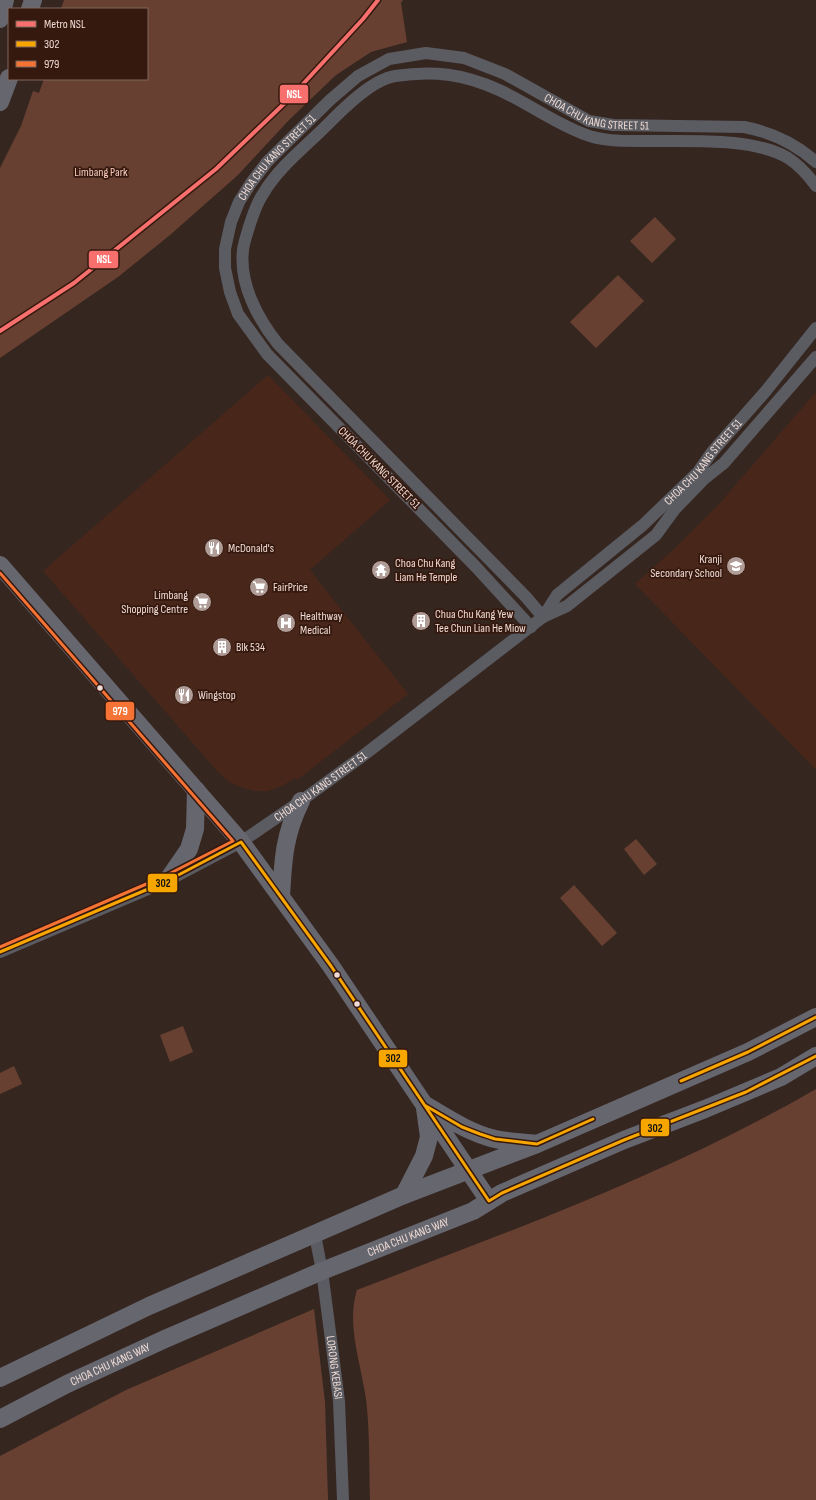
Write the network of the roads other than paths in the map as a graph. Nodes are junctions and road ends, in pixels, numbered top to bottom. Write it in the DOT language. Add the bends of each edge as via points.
graph roads {
  1 [pos="5,0"];
  2 [pos="0,19"];
  3 [pos="8,80"];
  4 [pos="0,102"];
  5 [pos="816,162"];
  6 [pos="816,186"];
  7 [pos="816,328"];
  8 [pos="816,357"];
  9 [pos="0,565"];
  10 [pos="543,616"];
  11 [pos="531,626"];
  12 [pos="196,790"];
  13 [pos="301,802"];
  14 [pos="241,842"];
  15 [pos="167,881"];
  16 [pos="281,897"];
  17 [pos="0,952"];
  18 [pos="816,1017"];
  19 [pos="816,1056"];
  20 [pos="425,1105"];
  21 [pos="537,1144"];
  22 [pos="469,1171"];
  23 [pos="404,1195"];
  24 [pos="489,1201"];
  25 [pos="315,1235"];
  26 [pos="322,1272"];
  27 [pos="0,1378"];
  28 [pos="0,1419"];
  29 [pos="343,1500"];
  1 -- 2 [label="main road"];
  3 -- 4 [label="main road"];
  5 -- 11 [label="street, CHOA CHU KANG STREET 51" via="793,144 744,127 613,125 589,121 505,74 464,58 426,53 389,59 358,76 272,157 239,202 225,249 225,268 238,314 267,354"];
  6 -- 10 [label="street, CHOA CHU KANG STREET 51" via="798,166 772,150 729,143 612,140 585,135 500,90 460,75 428,72 392,76 366,90 278,173 263,193 254,209 243,250 243,266 253,305 266,329"];
  7 -- 10 [label="street, CHOA CHU KANG STREET 51" via="698,472 643,524 557,595"];
  8 -- 10 [label="street, CHOA CHU KANG STREET 51" via="724,463 704,479 675,509 656,535 567,606"];
  9 -- 12 [label="main road"];
  10 -- 11 [label="street, CHOA CHU KANG STREET 51"];
  11 -- 13 [label="street, CHOA CHU KANG STREET 51"];
  12 -- 14 [label="main road"];
  12 -- 15 [label="main road" via="195,829 189,849"];
  13 -- 14 [label="street, CHOA CHU KANG STREET 51"];
  13 -- 16 [label="main road" via="291,821 284,849"];
  14 -- 15 [label="street, CHOA CHU KANG STREET 51"];
  14 -- 16 [label="main road"];
  15 -- 17 [label="street, CHOA CHU KANG STREET 51"];
  16 -- 20 [label="main road"];
  18 -- 21 [label="main road" via="748,1052"];
  19 -- 24 [label="main road, CHOA CHU KANG WAY" via="781,1077 624,1140"];
  20 -- 21 [label="main road" via="462,1127 480,1134 495,1139"];
  20 -- 22 [label="main road"];
  20 -- 23 [label="main road" via="429,1137 424,1156"];
  21 -- 22 [label="main road"];
  22 -- 23 [label="main road"];
  22 -- 24 [label="main road"];
  23 -- 25 [label="main road"];
  24 -- 26 [label="main road, CHOA CHU KANG WAY" via="473,1210"];
  25 -- 26 [label="street, LORONG KEBASI"];
  25 -- 27 [label="main road" via="149,1306"];
  26 -- 28 [label="main road, CHOA CHU KANG WAY" via="123,1358"];
  26 -- 29 [label="street, LORONG KEBASI" via="339,1401"];
}
